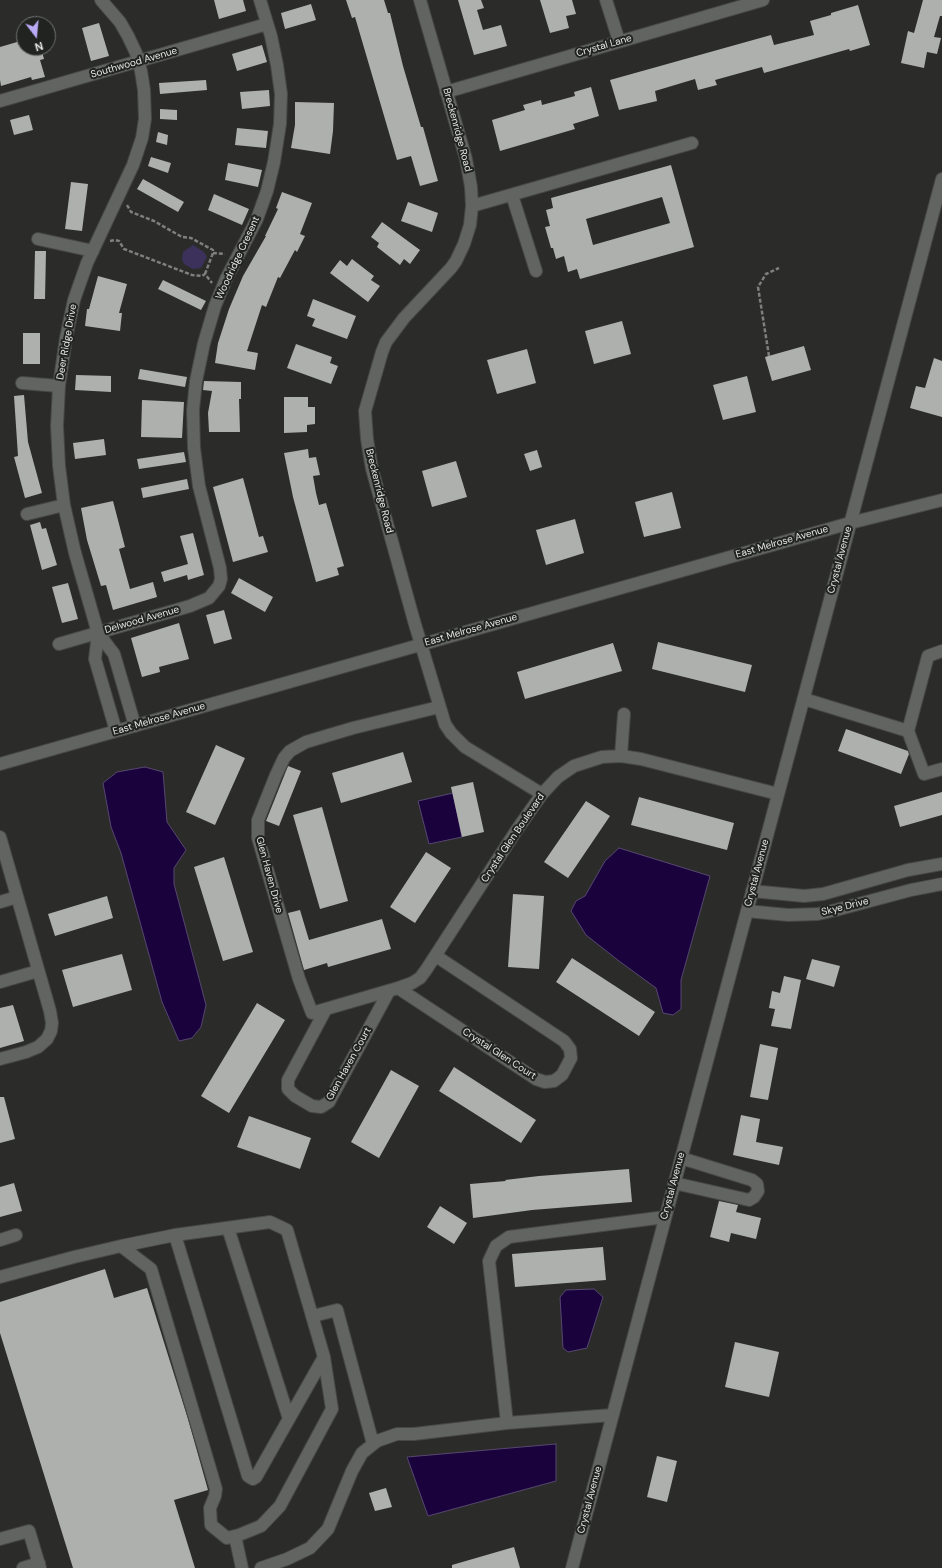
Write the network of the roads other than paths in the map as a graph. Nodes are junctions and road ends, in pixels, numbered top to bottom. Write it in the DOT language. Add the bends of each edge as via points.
graph roads {
  1 [pos="101,0"];
  2 [pos="260,0"];
  3 [pos="420,0"];
  4 [pos="606,0"];
  5 [pos="763,0"];
  6 [pos="267,24"];
  7 [pos="619,41"];
  8 [pos="138,62"];
  9 [pos="446,92"];
  10 [pos="0,102"];
  11 [pos="692,143"];
  12 [pos="942,179"];
  13 [pos="512,195"];
  14 [pos="472,206"];
  15 [pos="38,239"];
  16 [pos="94,248"];
  17 [pos="536,271"];
  18 [pos="22,383"];
  19 [pos="59,386"];
  20 [pos="942,500"];
  21 [pos="64,504"];
  22 [pos="27,514"];
  23 [pos="850,522"];
  24 [pos="219,586"];
  25 [pos="98,633"];
  26 [pos="59,644"];
  27 [pos="422,644"];
  28 [pos="942,651"];
  29 [pos="804,699"];
  30 [pos="439,708"];
  31 [pos="624,714"];
  32 [pos="135,726"];
  33 [pos="116,731"];
  34 [pos="908,731"];
  35 [pos="621,756"];
  36 [pos="0,764"];
  37 [pos="942,769"];
  38 [pos="542,794"];
  39 [pos="778,794"];
  40 [pos="0,837"];
  41 [pos="942,864"];
  42 [pos="901,872"];
  43 [pos="942,884"];
  44 [pos="752,891"];
  45 [pos="897,894"];
  46 [pos="17,897"];
  47 [pos="0,902"];
  48 [pos="747,911"];
  49 [pos="436,956"];
  50 [pos="38,970"];
  51 [pos="0,982"];
  52 [pos="394,990"];
  53 [pos="326,1009"];
  54 [pos="312,1013"];
  55 [pos="0,1059"];
  56 [pos="681,1158"];
  57 [pos="674,1183"];
  58 [pos="665,1217"];
  59 [pos="228,1228"];
  60 [pos="16,1235"];
  61 [pos="176,1235"];
  62 [pos="0,1240"];
  63 [pos="121,1246"];
  64 [pos="0,1277"];
  65 [pos="313,1316"];
  66 [pos="324,1357"];
  67 [pos="612,1416"];
  68 [pos="289,1419"];
  69 [pos="507,1423"];
  70 [pos="373,1444"];
  71 [pos="235,1536"];
  72 [pos="0,1539"];
  73 [pos="40,1566"];
  74 [pos="23,1568"];
  75 [pos="242,1568"];
  76 [pos="260,1568"];
  77 [pos="572,1568"];
  1 -- 8 [label="street, Deer Ridge Drive" via="124,29"];
  2 -- 6 [label="street, Woodridge Cresent"];
  3 -- 9 [label="street, Breckenridge Road"];
  4 -- 7 [label="street"];
  5 -- 7 [label="street, Crystal Lane"];
  6 -- 8 [label="street, Southwood Avenue"];
  6 -- 24 [label="street, Woodridge Cresent" via="277,65 280,94 280,124 274,162 257,219 220,293 204,343 196,381 194,448 199,486 220,568"];
  7 -- 9 [label="street, Crystal Lane"];
  8 -- 10 [label="street, Southwood Avenue"];
  8 -- 16 [label="street, Deer Ridge Drive" via="144,90 145,119 142,138 133,165"];
  9 -- 14 [label="street, Breckenridge Road" via="466,159"];
  11 -- 13 [label="street"];
  12 -- 23 [label="street, Crystal Avenue"];
  13 -- 14 [label="street"];
  13 -- 17 [label="street"];
  14 -- 27 [label="street, Breckenridge Road" via="470,225 456,261 404,318 386,342 375,370 365,412 372,469"];
  15 -- 16 [label="street"];
  16 -- 19 [label="street, Deer Ridge Drive" via="74,300"];
  18 -- 19 [label="street"];
  19 -- 21 [label="street, Deer Ridge Drive" via="57,426"];
  20 -- 23 [label="street, East Melrose Avenue"];
  21 -- 22 [label="street"];
  21 -- 25 [label="street, Deer Ridge Drive"];
  23 -- 27 [label="street, East Melrose Avenue"];
  23 -- 29 [label="street, Crystal Avenue"];
  24 -- 25 [label="street, Delwood Avenue" via="209,598 190,606"];
  25 -- 26 [label="street, Delwood Avenue"];
  25 -- 32 [label="street, Deer Ridge Drive" via="114,654"];
  25 -- 33 [label="street, Deer Ridge Drive" via="95,659"];
  27 -- 30 [label="street, Breckenridge Road"];
  27 -- 32 [label="street, East Melrose Avenue"];
  28 -- 34 [label="street" via="928,656"];
  29 -- 34 [label="street"];
  29 -- 39 [label="street, Crystal Avenue"];
  30 -- 38 [label="street, Breckenridge Road" via="445,724 465,747"];
  30 -- 54 [label="street, Glen Haven Drive" via="306,742 290,751 276,775 258,820 258,838 299,979"];
  31 -- 35 [label="street"];
  32 -- 33 [label="street, East Melrose Avenue"];
  33 -- 36 [label="street, East Melrose Avenue"];
  34 -- 37 [label="street" via="924,774"];
  35 -- 38 [label="street, Crystal Glen Boulevard" via="602,757 574,766 558,777"];
  35 -- 39 [label="street, Crystal Glen Boulevard"];
  38 -- 49 [label="street, Crystal Glen Boulevard"];
  39 -- 44 [label="street, Crystal Avenue"];
  40 -- 46 [label="street"];
  41 -- 42 [label="street, Skye Drive"];
  42 -- 44 [label="street, Skye Drive" via="823,894 804,896"];
  42 -- 45 [label="street"];
  43 -- 45 [label="street, Skye Drive"];
  44 -- 48 [label="street, Crystal Avenue"];
  45 -- 48 [label="street, Skye Drive" via="818,914 788,915"];
  46 -- 47 [label="street"];
  46 -- 50 [label="street"];
  48 -- 56 [label="street, Crystal Avenue"];
  49 -- 52 [label="street, Crystal Glen Boulevard" via="420,978"];
  49 -- 52 [label="street, Crystal Glen Court" via="564,1042 570,1049 572,1058 562,1075 554,1081 536,1079"];
  50 -- 51 [label="street"];
  50 -- 55 [label="street" via="50,1011 51,1031 38,1047"];
  52 -- 53 [label="street, Crystal Glen Boulevard"];
  52 -- 53 [label="street, Glen Haven Court" via="329,1102 321,1107 312,1106 295,1096 288,1089 288,1080"];
  53 -- 54 [label="street, Crystal Glen Boulevard"];
  56 -- 57 [label="street, Crystal Avenue"];
  56 -- 57 [label="street" via="752,1180 757,1184 758,1191 754,1198 749,1200"];
  57 -- 58 [label="street, Crystal Avenue"];
  58 -- 67 [label="street, Crystal Avenue"];
  58 -- 69 [label="street" via="509,1237 496,1246 489,1261"];
  59 -- 61 [label="street"];
  59 -- 65 [label="street" via="270,1222 287,1230"];
  59 -- 68 [label="street"];
  60 -- 62 [label="street"];
  61 -- 63 [label="street"];
  61 -- 68 [label="street" via="248,1476 253,1479 256,1477"];
  63 -- 64 [label="street"];
  63 -- 71 [label="street" via="151,1269 216,1489 210,1508 211,1525 227,1538"];
  65 -- 66 [label="street"];
  65 -- 70 [label="street" via="338,1310"];
  66 -- 68 [label="street"];
  66 -- 71 [label="street" via="332,1409 280,1506 260,1526"];
  67 -- 69 [label="street"];
  67 -- 77 [label="street, Crystal Avenue"];
  69 -- 70 [label="street" via="397,1434"];
  70 -- 76 [label="street" via="362,1453 352,1471 328,1529 310,1548"];
  71 -- 75 [label="street"];
  72 -- 73 [label="street" via="29,1531"];
  73 -- 74 [label="street"];
}
